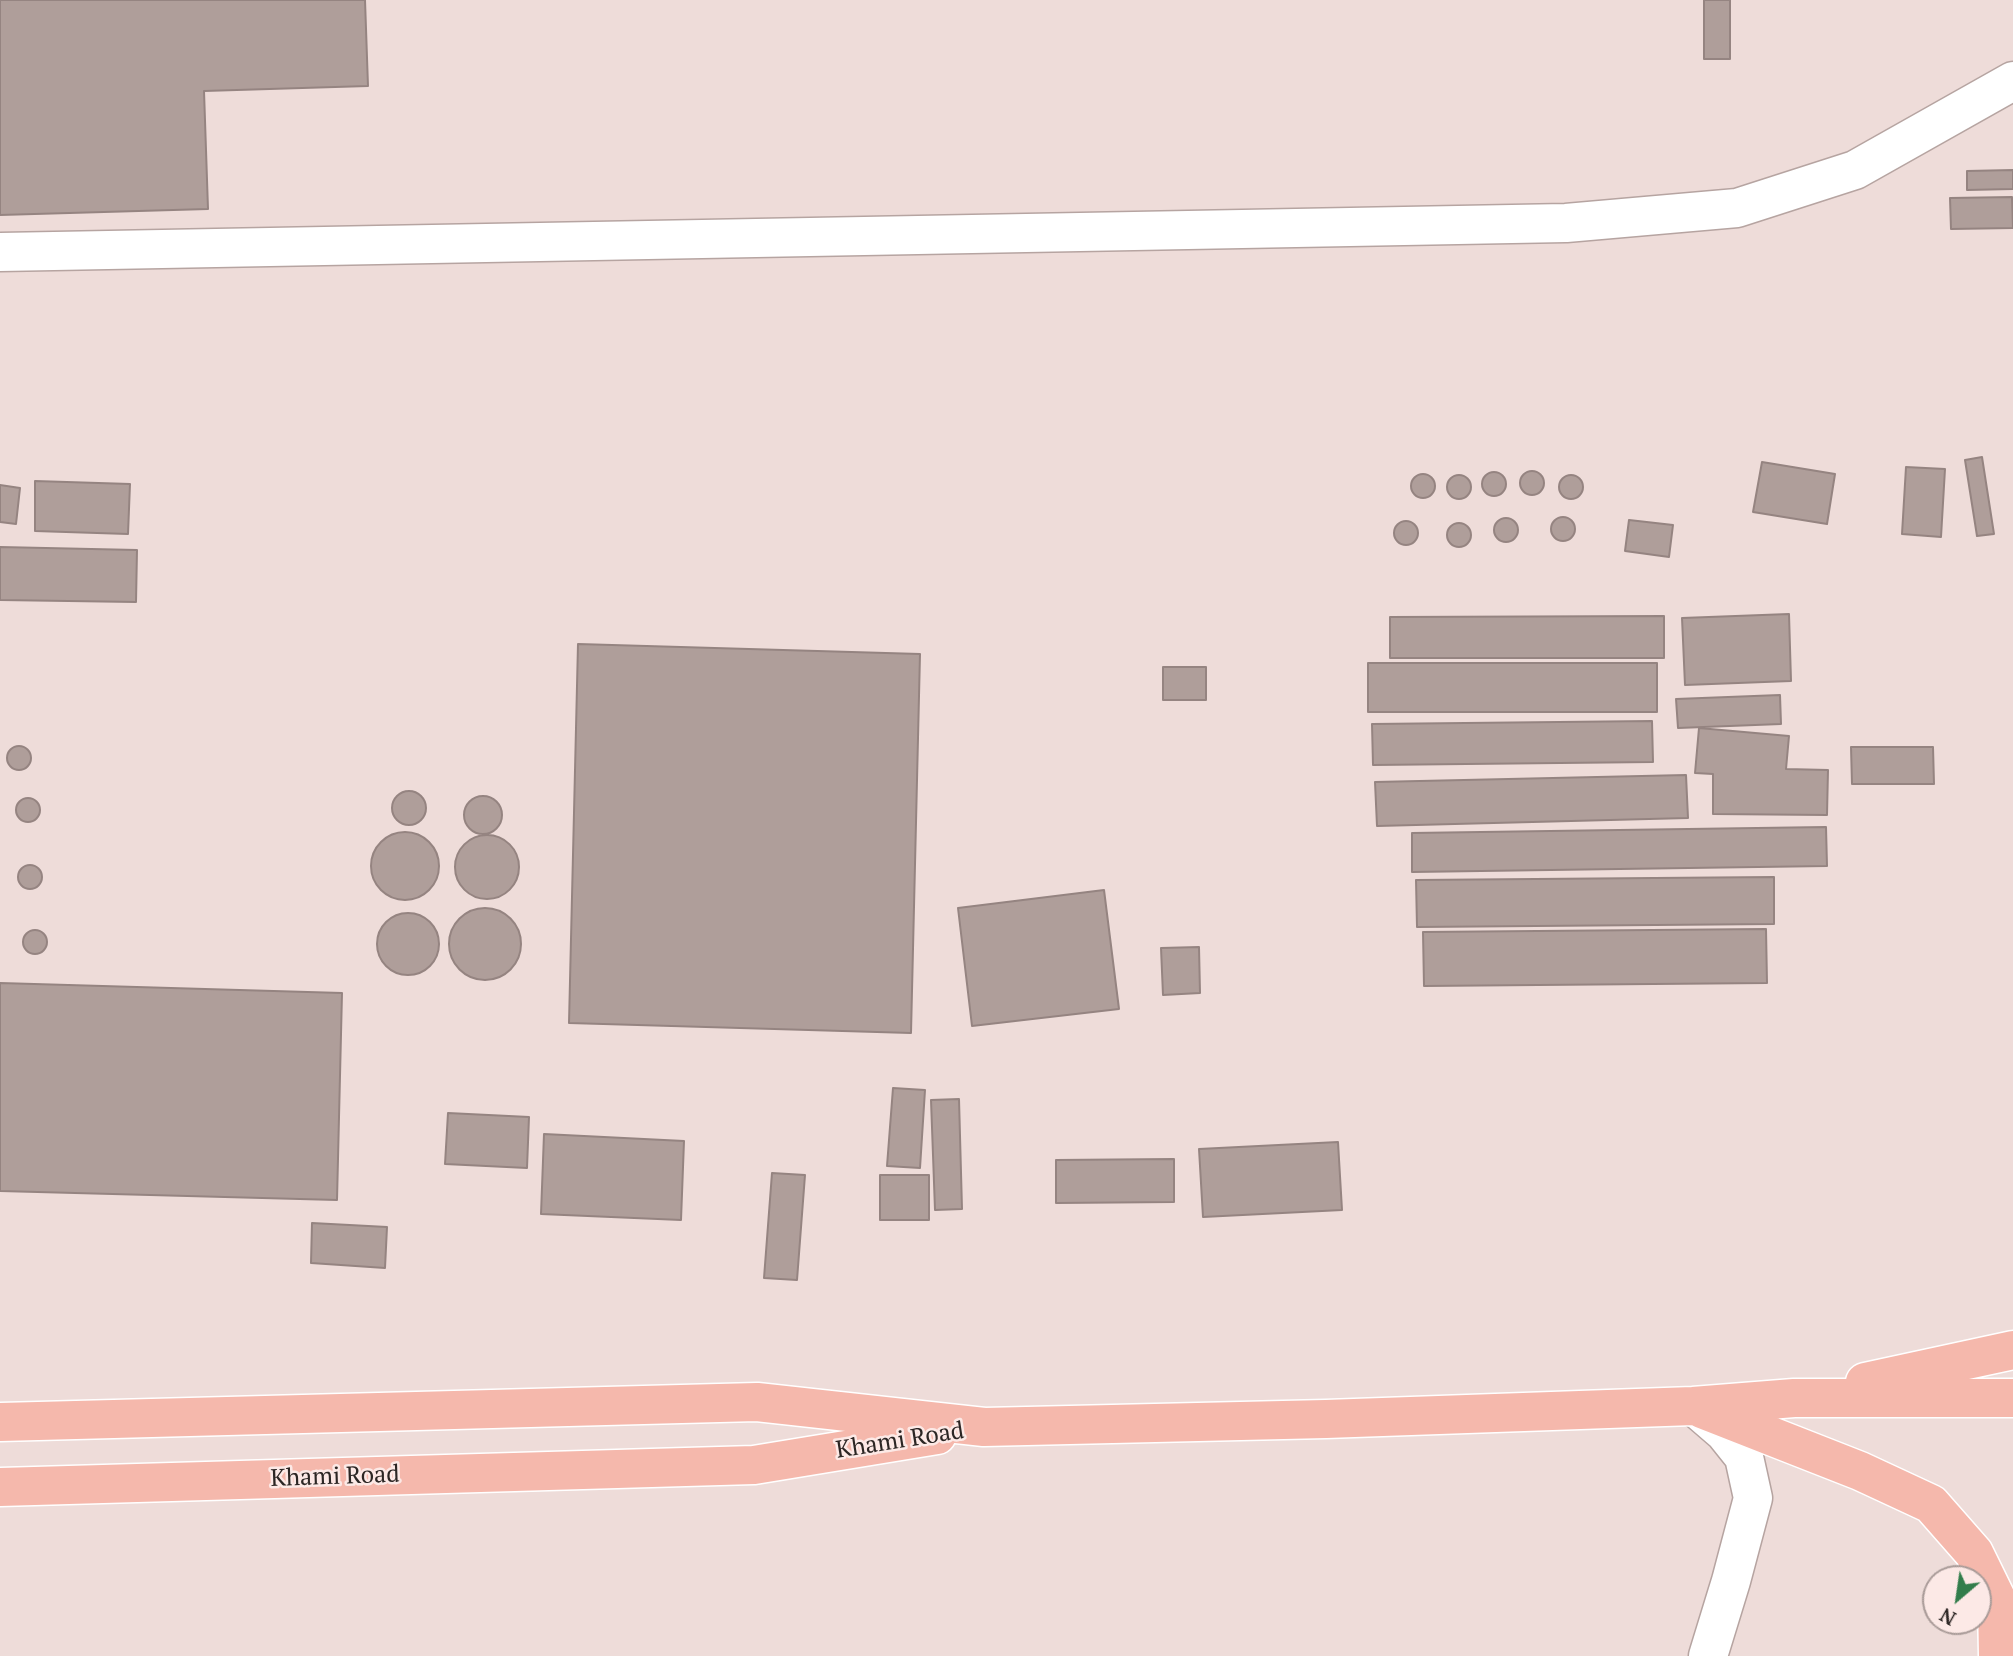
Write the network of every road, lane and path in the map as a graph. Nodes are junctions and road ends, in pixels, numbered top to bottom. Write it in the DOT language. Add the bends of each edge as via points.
graph roads {
  1 [pos="2013,81"];
  2 [pos="0,251"];
  3 [pos="2013,1350"];
  4 [pos="1794,1398"];
  5 [pos="2013,1398"];
  6 [pos="1693,1406"];
  7 [pos="0,1422"];
  8 [pos="984,1427"];
  9 [pos="0,1487"];
  10 [pos="1709,1656"];
  11 [pos="1998,1656"];
  1 -- 2 [label="lane" via="1855,170 1737,208 1566,223"];
  3 -- 4 [label="main road"];
  4 -- 5 [label="main road"];
  4 -- 6 [label="main road"];
  6 -- 8 [label="main road"];
  6 -- 10 [label="lane" via="1724,1432 1744,1457 1752,1498"];
  6 -- 11 [label="main road" via="1931,1504 1975,1553 1997,1600"];
  7 -- 8 [label="main road, Khami Road" via="757,1402"];
  8 -- 9 [label="main road, Khami Road" via="754,1465"];
}
